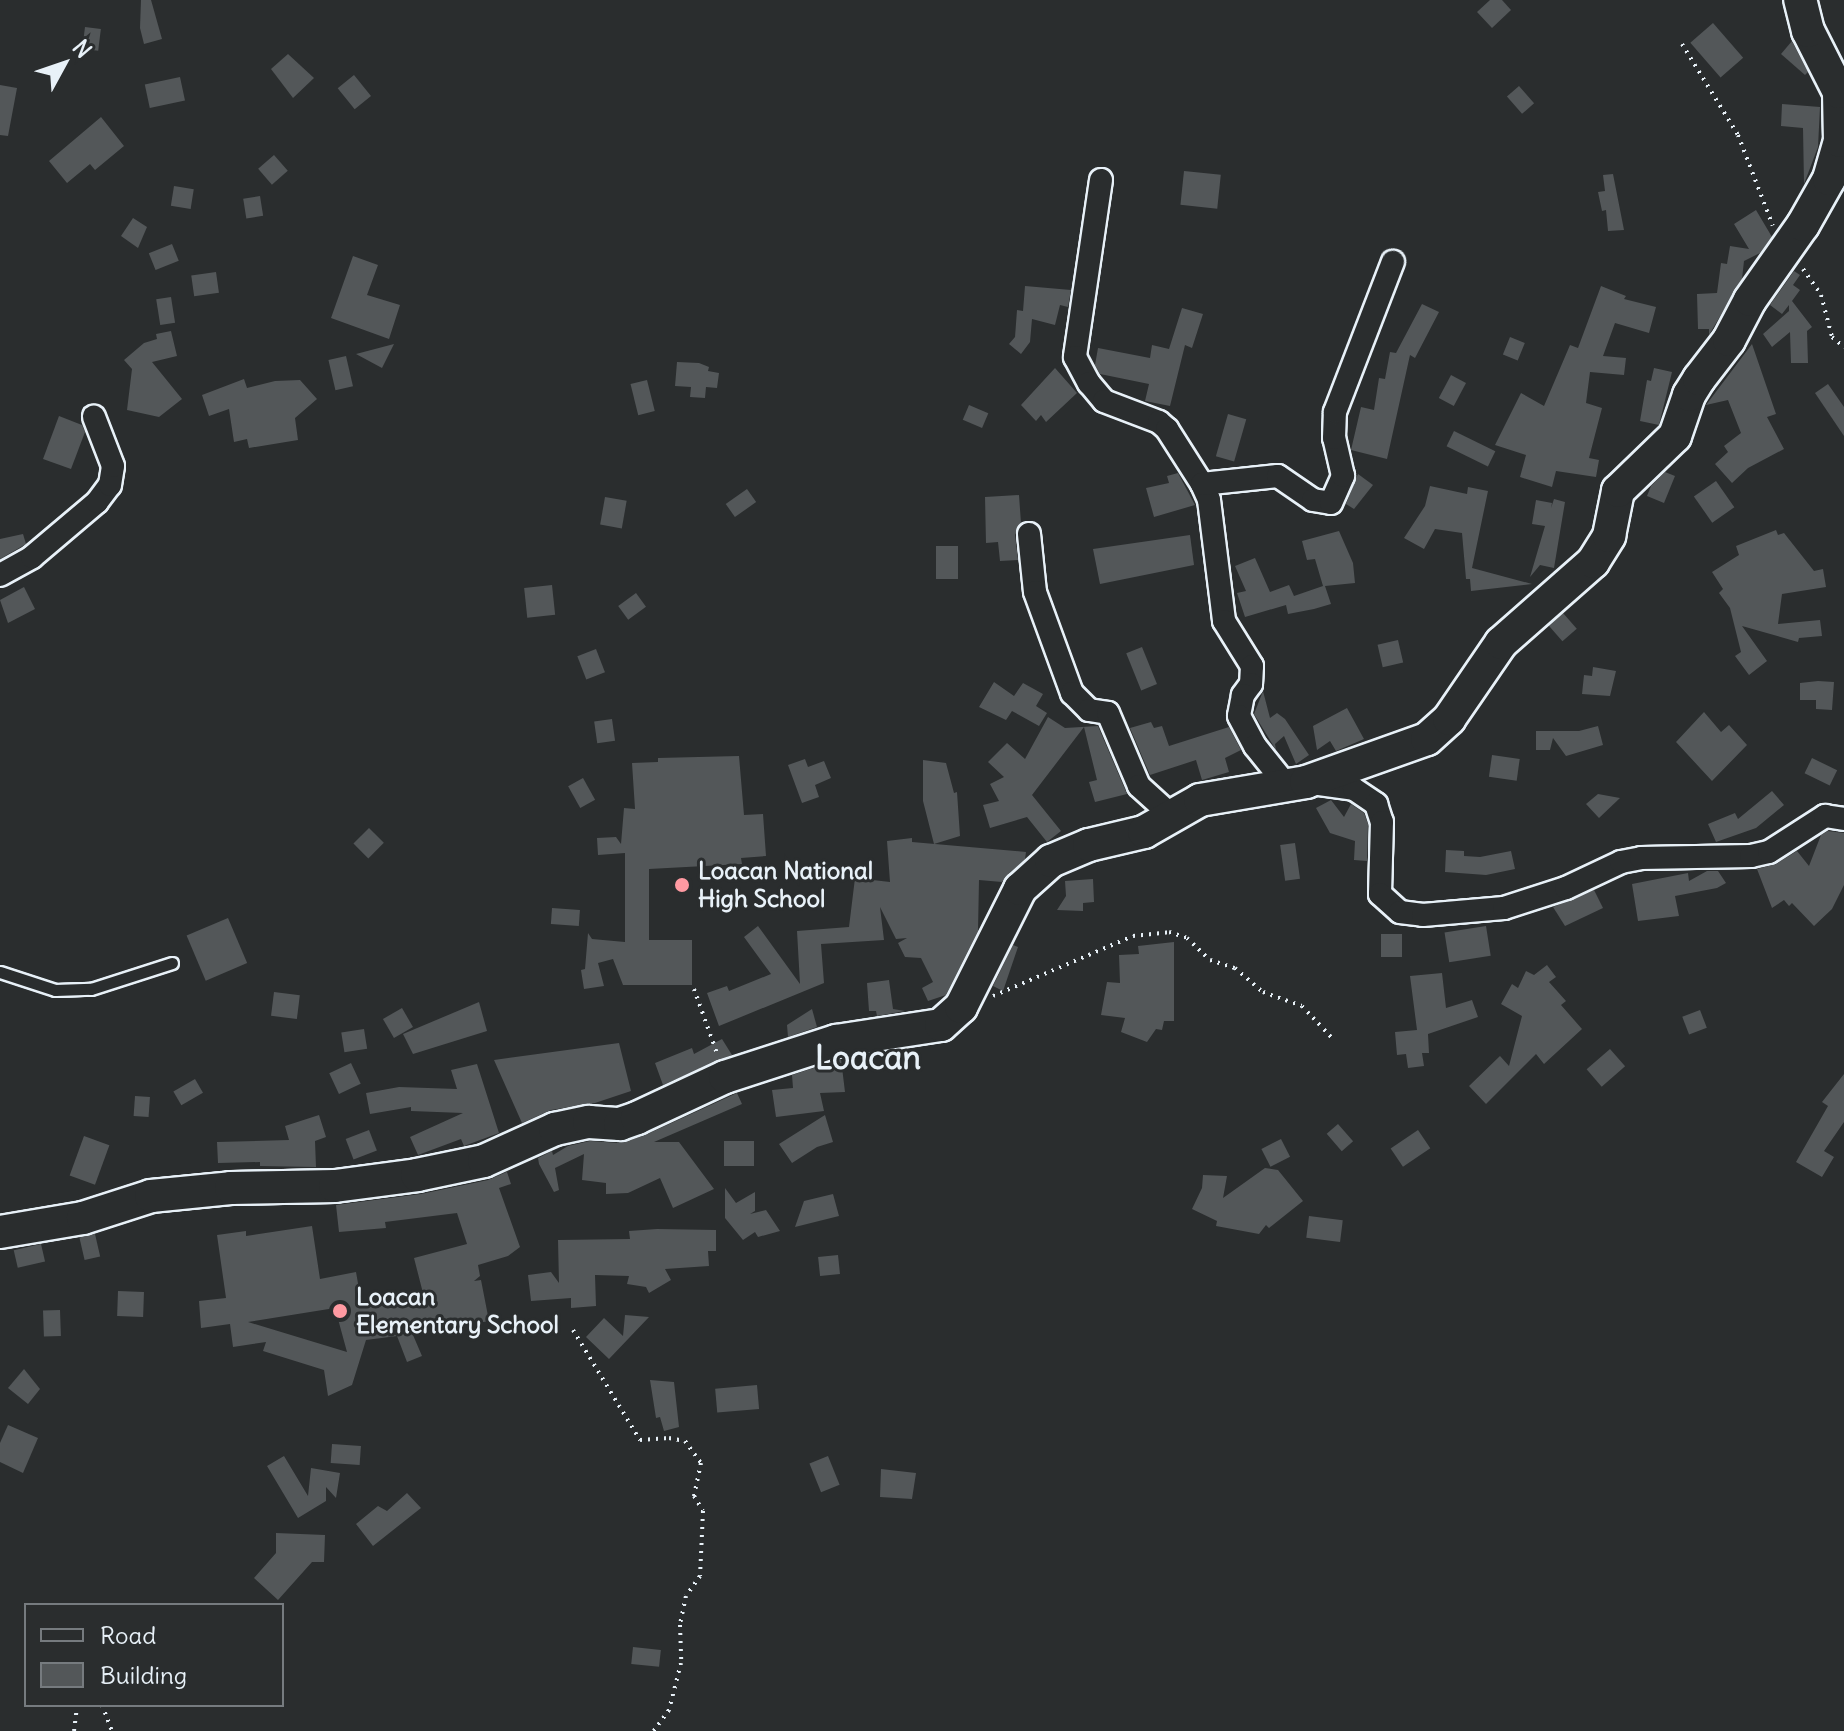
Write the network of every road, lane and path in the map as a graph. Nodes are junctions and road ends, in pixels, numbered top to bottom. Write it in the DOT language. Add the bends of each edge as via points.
graph roads {
  1 [pos="1800,0"];
  2 [pos="1682,44"];
  3 [pos="1101,180"];
  4 [pos="1783,252"];
  5 [pos="1393,262"];
  6 [pos="1844,347"];
  7 [pos="94,417"];
  8 [pos="1202,484"];
  9 [pos="1029,534"];
  10 [pos="0,575"];
  11 [pos="1297,784"];
  12 [pos="1171,815"];
  13 [pos="1844,819"];
  14 [pos="172,963"];
  15 [pos="0,972"];
  16 [pos="694,989"];
  17 [pos="961,1007"];
  18 [pos="1333,1039"];
  19 [pos="725,1077"];
  20 [pos="0,1232"];
  21 [pos="573,1330"];
  22 [pos="77,1707"];
  23 [pos="103,1707"];
  24 [pos="74,1731"];
  25 [pos="112,1731"];
  26 [pos="654,1731"];
  1 -- 4 [label="street" via="1808,31 1839,92 1842,116 1829,179"];
  2 -- 4 [label="path" via="1738,135"];
  3 -- 8 [label="street" via="1075,357 1104,401 1167,429"];
  4 -- 6 [label="path" via="1821,295 1832,337"];
  4 -- 11 [label="street" via="1689,395 1675,436 1618,491 1609,536 1593,562 1501,643 1449,719 1427,739"];
  5 -- 8 [label="street" via="1335,412 1334,438 1343,476 1331,503 1313,500 1278,476"];
  7 -- 10 [label="street" via="113,466 110,485 32,557"];
  8 -- 11 [label="street" via="1209,500 1224,621 1252,666 1239,716 1255,746"];
  9 -- 12 [label="street" via="1035,592 1072,693 1089,710 1108,713 1139,786"];
  11 -- 12 [label="street" via="1200,800"];
  11 -- 13 [label="street" via="1354,789 1376,804 1382,822 1380,894 1400,912 1423,915 1504,908 1641,858 1769,852 1818,819"];
  12 -- 17 [label="street" via="1144,832 1070,851 1029,879 997,929"];
  14 -- 15 [label="lane" via="91,989 55,990"];
  16 -- 19 [label="path"];
  17 -- 18 [label="path" via="1133,936 1169,932 1187,938 1210,960 1235,968 1263,992 1302,1006"];
  17 -- 19 [label="street" via="941,1025 836,1041"];
  19 -- 20 [label="street" via="620,1124 589,1122 555,1129 484,1161 335,1186 151,1196 83,1218"];
  21 -- 26 [label="path" via="640,1440 685,1441 701,1463 694,1496 703,1511 700,1576 686,1596 681,1663 669,1710"];
  22 -- 24 [label="path"];
  23 -- 25 [label="path"];
}
